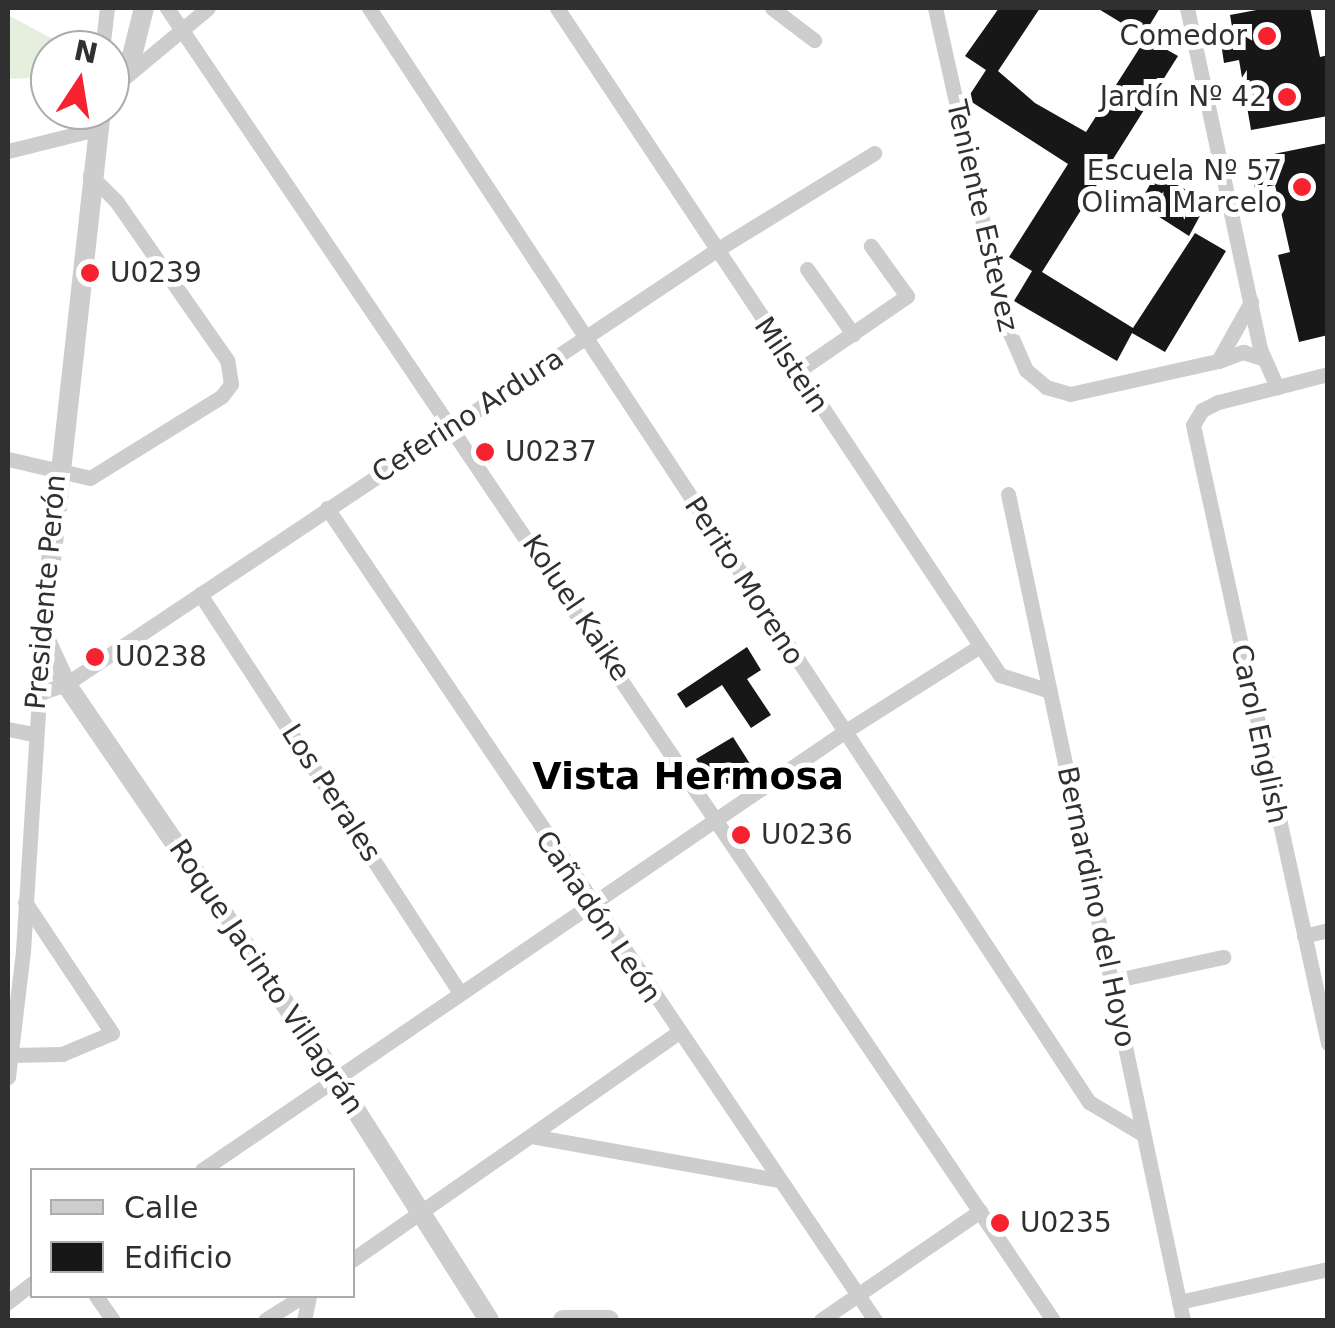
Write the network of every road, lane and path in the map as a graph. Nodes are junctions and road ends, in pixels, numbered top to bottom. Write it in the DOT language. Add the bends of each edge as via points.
graph roads {
  1 [pos="144,8"];
  2 [pos="167,8"];
  3 [pos="208,8"];
  4 [pos="369,8"];
  5 [pos="557,8"];
  6 [pos="772,8"];
  7 [pos="935,8"];
  8 [pos="1187,8"];
  9 [pos="183,24"];
  10 [pos="814,40"];
  11 [pos="130,59"];
  12 [pos="130,72"];
  13 [pos="70,130"];
  14 [pos="97,130"];
  15 [pos="8,151"];
  16 [pos="874,153"];
  17 [pos="90,174"];
  18 [pos="871,246"];
  19 [pos="714,251"];
  20 [pos="807,270"];
  21 [pos="1252,302"];
  22 [pos="853,334"];
  23 [pos="585,340"];
  24 [pos="1262,358"];
  25 [pos="1218,361"];
  26 [pos="795,372"];
  27 [pos="1328,374"];
  28 [pos="1277,387"];
  29 [pos="452,425"];
  30 [pos="8,460"];
  31 [pos="58,471"];
  32 [pos="1008,494"];
  33 [pos="328,508"];
  34 [pos="200,594"];
  35 [pos="43,634"];
  36 [pos="980,646"];
  37 [pos="66,684"];
  38 [pos="1050,691"];
  39 [pos="37,694"];
  40 [pos="8,729"];
  41 [pos="844,732"];
  42 [pos="33,734"];
  43 [pos="720,819"];
  44 [pos="25,902"];
  45 [pos="594,907"];
  46 [pos="1328,930"];
  47 [pos="1304,936"];
  48 [pos="1223,958"];
  49 [pos="1112,981"];
  50 [pos="460,993"];
  51 [pos="676,1034"];
  52 [pos="1328,1042"];
  53 [pos="10,1055"];
  54 [pos="8,1076"];
  55 [pos="336,1079"];
  56 [pos="1141,1132"];
  57 [pos="532,1136"];
  58 [pos="205,1168"];
  59 [pos="779,1180"];
  60 [pos="420,1210"];
  61 [pos="980,1211"];
  62 [pos="355,1258"];
  63 [pos="1328,1269"];
  64 [pos="30,1285"];
  65 [pos="858,1295"];
  66 [pos="97,1298"];
  67 [pos="303,1298"];
  68 [pos="8,1302"];
  69 [pos="1179,1302"];
  70 [pos="113,1320"];
  71 [pos="265,1320"];
  72 [pos="489,1320"];
  73 [pos="562,1320"];
  74 [pos="609,1320"];
  75 [pos="821,1320"];
  76 [pos="874,1320"];
  77 [pos="1053,1320"];
  78 [pos="1183,1320"];
  1 -- 11 [label="street"];
  2 -- 9 [label="street, Koluel Kaike"];
  3 -- 9 [label="street"];
  4 -- 23 [label="street, Perito Moreno"];
  5 -- 19 [label="street, Milstein"];
  6 -- 10 [label="street"];
  7 -- 25 [label="street, Teniente Estevez" via="1012,350 1046,387 1070,394"];
  8 -- 21 [label="street"];
  9 -- 12 [label="street"];
  9 -- 29 [label="street, Koluel Kaike"];
  13 -- 15 [label="street"];
  14 -- 17 [label="street, Presidente Perón"];
  16 -- 19 [label="street, Ceferino Ardura"];
  17 -- 31 [label="street, Presidente Perón"];
  17 -- 31 [label="street" via="227,360 231,384 102,473 90,478"];
  18 -- 22 [label="street" via="907,296"];
  19 -- 23 [label="street, Ceferino Ardura"];
  19 -- 26 [label="street, Milstein"];
  20 -- 22 [label="street"];
  21 -- 24 [label="street"];
  21 -- 25 [label="street"];
  22 -- 26 [label="street"];
  23 -- 29 [label="street, Ceferino Ardura"];
  23 -- 41 [label="street, Perito Moreno"];
  24 -- 25 [label="street" via="1244,352"];
  24 -- 28 [label="street"];
  26 -- 36 [label="street, Milstein"];
  27 -- 28 [label="street"];
  28 -- 47 [label="street, Carol English" via="1218,402 1194,424"];
  29 -- 33 [label="street, Ceferino Ardura"];
  29 -- 43 [label="street, Koluel Kaike"];
  30 -- 31 [label="street"];
  31 -- 35 [label="street, Presidente Perón"];
  32 -- 38 [label="street, Bernardino del Hoyo"];
  33 -- 34 [label="street, Ceferino Ardura"];
  33 -- 45 [label="street, Cañadón León"];
  34 -- 37 [label="street, Ceferino Ardura"];
  34 -- 50 [label="street, Los Perales"];
  35 -- 37 [label="street, Roque Jacinto Villagrán"];
  35 -- 39 [label="street, Presidente Perón"];
  36 -- 38 [label="street, Milstein" via="1000,675"];
  36 -- 41 [label="street"];
  37 -- 39 [label="street, Ceferino Ardura"];
  37 -- 55 [label="street, Roque Jacinto Villagrán"];
  38 -- 49 [label="street, Bernardino del Hoyo"];
  39 -- 42 [label="street, Presidente Perón"];
  40 -- 42 [label="street"];
  41 -- 43 [label="street"];
  41 -- 56 [label="street, Perito Moreno" via="1089,1102"];
  42 -- 44 [label="street, Presidente Perón"];
  43 -- 45 [label="street"];
  43 -- 61 [label="street, Koluel Kaike"];
  44 -- 53 [label="street, Presidente Perón"];
  44 -- 53 [label="street" via="112,1032 62,1054"];
  45 -- 50 [label="street"];
  45 -- 51 [label="street, Cañadón León"];
  46 -- 47 [label="street"];
  47 -- 52 [label="street, Carol English"];
  48 -- 49 [label="street"];
  49 -- 56 [label="street, Bernardino del Hoyo"];
  50 -- 55 [label="street"];
  51 -- 57 [label="street"];
  51 -- 59 [label="street, Cañadón León"];
  53 -- 54 [label="street, Presidente Perón"];
  55 -- 58 [label="street"];
  55 -- 60 [label="street, Roque Jacinto Villagrán"];
  56 -- 69 [label="street, Bernardino del Hoyo"];
  57 -- 59 [label="street"];
  57 -- 60 [label="street"];
  59 -- 65 [label="street, Cañadón León"];
  60 -- 62 [label="street"];
  60 -- 72 [label="street, Roque Jacinto Villagrán"];
  61 -- 65 [label="street"];
  61 -- 77 [label="street, Koluel Kaike"];
  63 -- 69 [label="street"];
  64 -- 68 [label="street"];
  65 -- 75 [label="street"];
  65 -- 76 [label="street, Cañadón León"];
  66 -- 70 [label="street"];
  67 -- 71 [label="street"];
  69 -- 78 [label="street, Bernardino del Hoyo"];
  73 -- 74 [label="street"];
}
